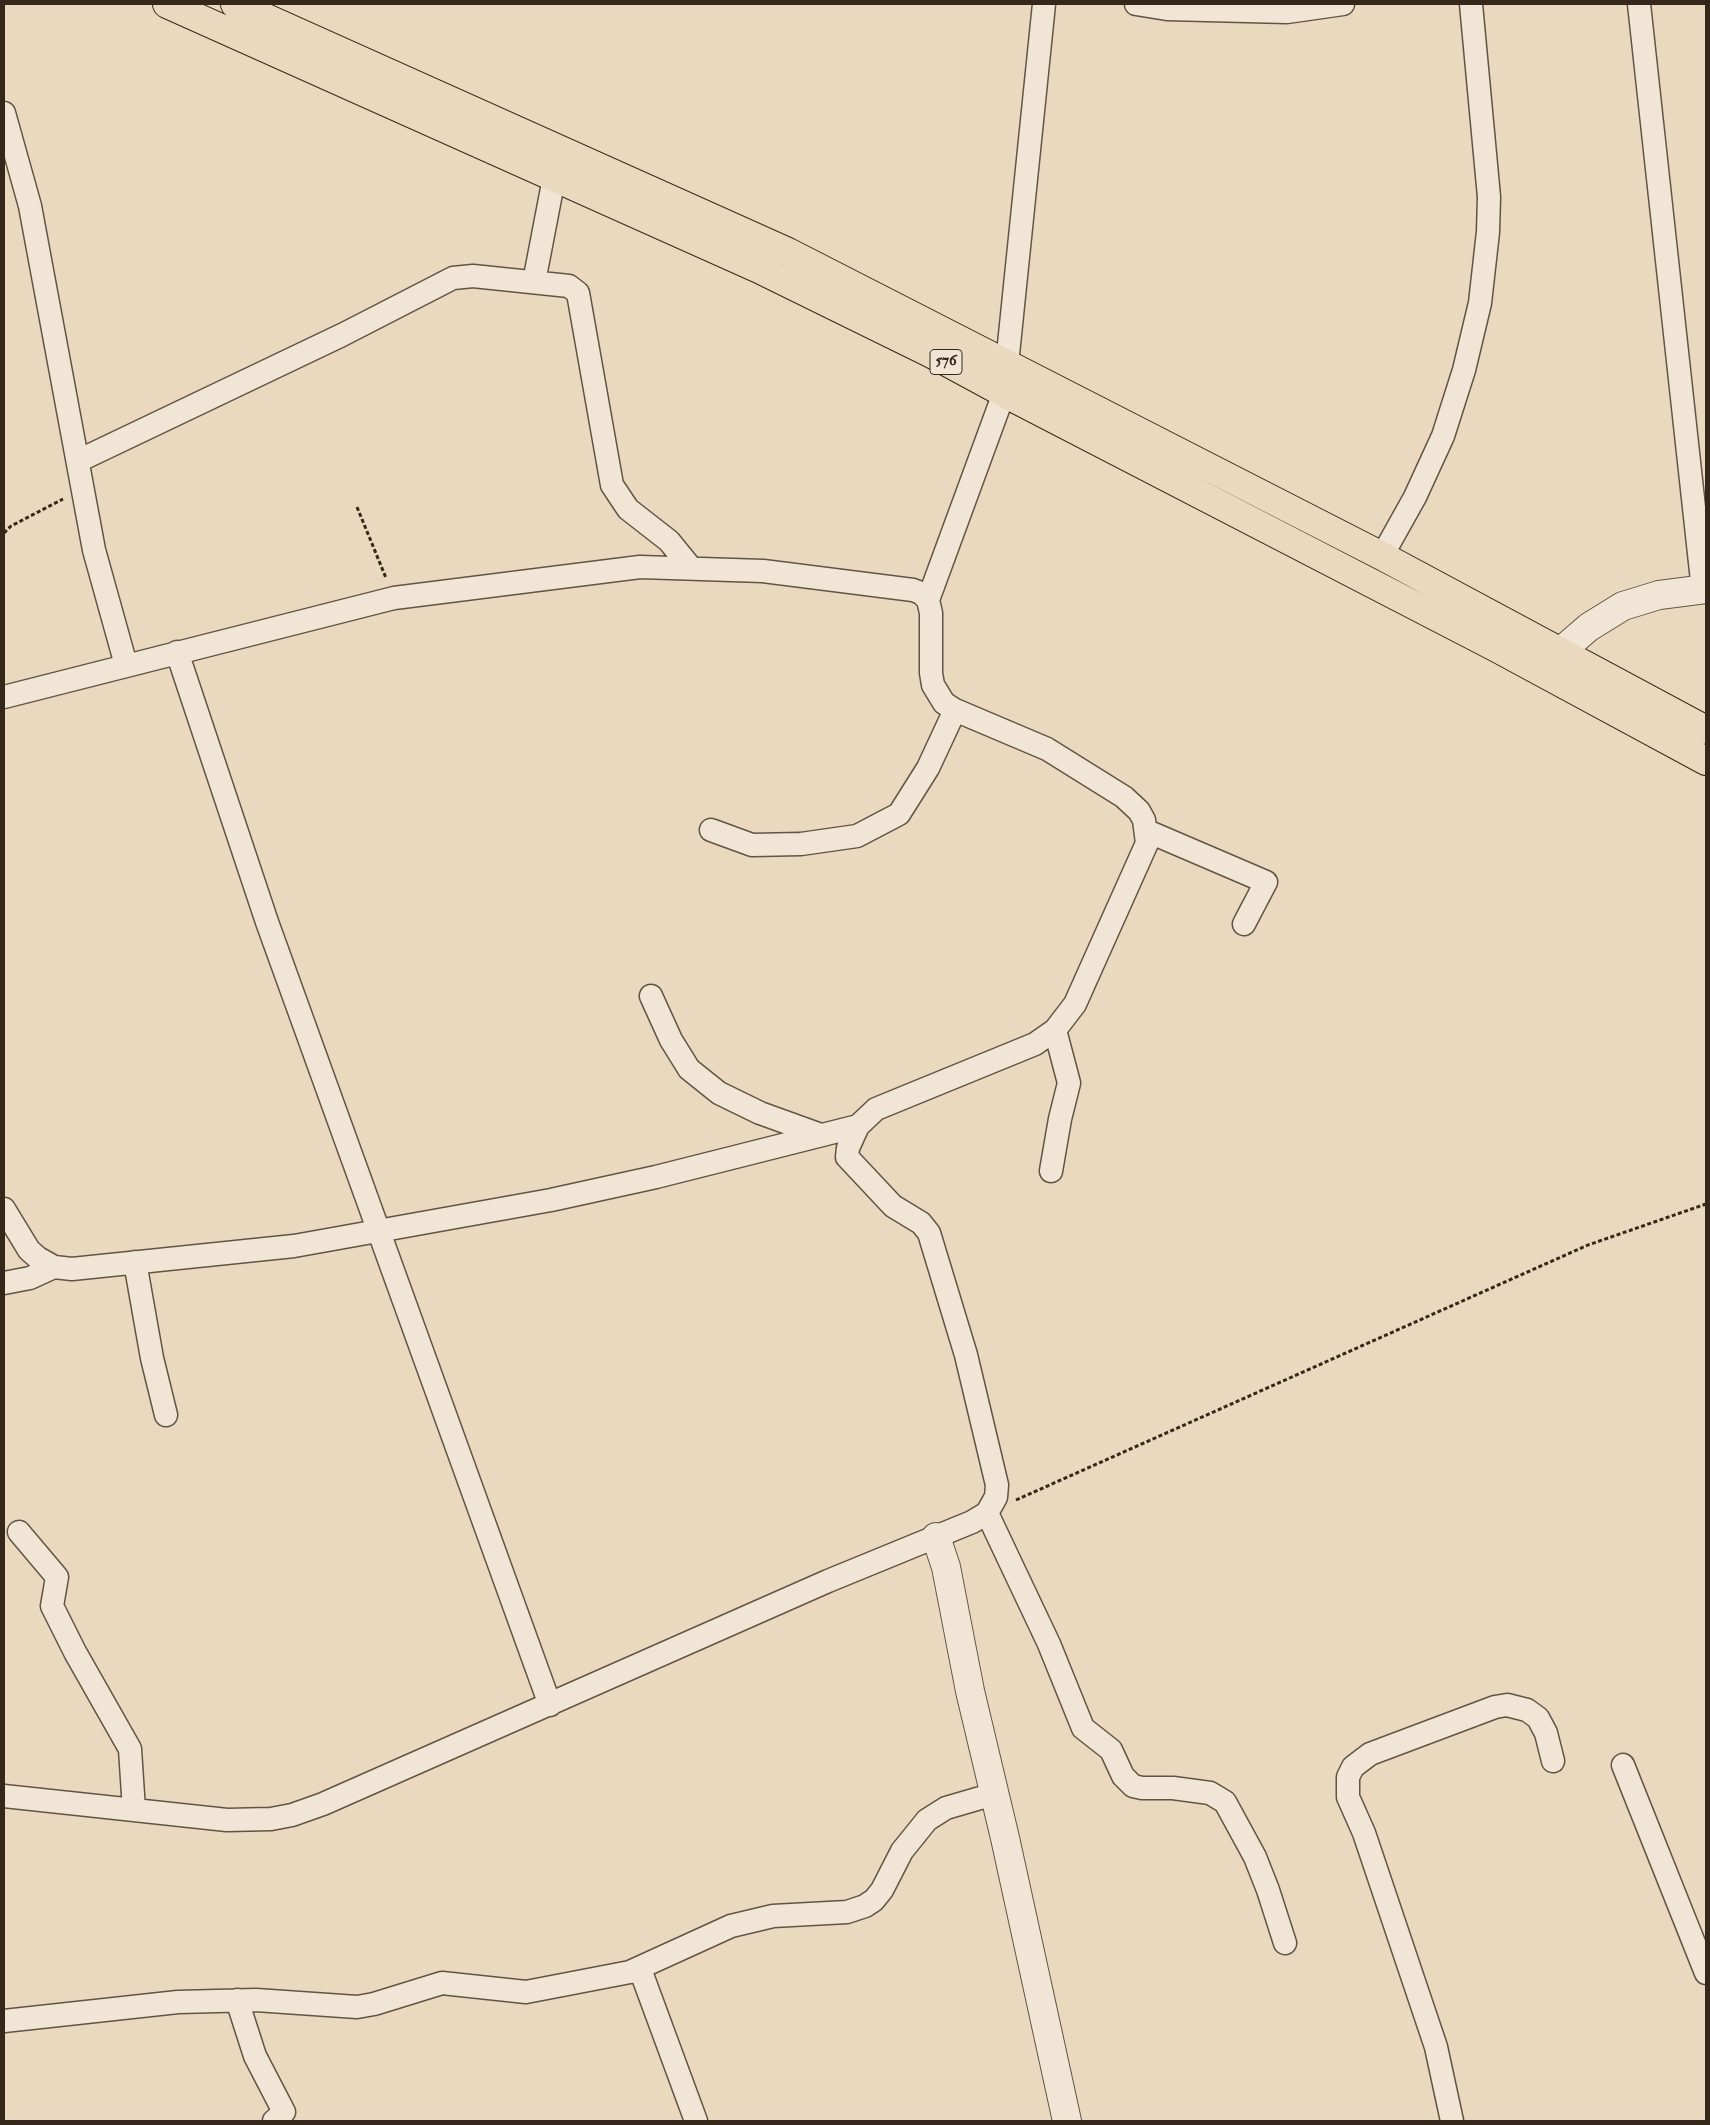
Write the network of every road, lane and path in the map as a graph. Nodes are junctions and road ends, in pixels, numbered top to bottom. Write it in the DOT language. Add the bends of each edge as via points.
graph roads {
  1 [pos="167,4"];
  2 [pos="235,4"];
  3 [pos="1044,4"];
  4 [pos="1136,4"];
  5 [pos="1343,4"];
  6 [pos="1471,4"];
  7 [pos="1639,4"];
  8 [pos="4,113"];
  9 [pos="554,178"];
  10 [pos="534,282"];
  11 [pos="1008,366"];
  12 [pos="1004,393"];
  13 [pos="78,461"];
  14 [pos="84,491"];
  15 [pos="357,507"];
  16 [pos="4,533"];
  17 [pos="1382,556"];
  18 [pos="691,568"];
  19 [pos="1705,590"];
  20 [pos="394,598"];
  21 [pos="928,600"];
  22 [pos="177,652"];
  23 [pos="1560,652"];
  24 [pos="126,664"];
  25 [pos="4,697"];
  26 [pos="955,710"];
  27 [pos="1706,730"];
  28 [pos="1706,761"];
  29 [pos="711,830"];
  30 [pos="1147,831"];
  31 [pos="1244,924"];
  32 [pos="651,996"];
  33 [pos="1055,1030"];
  34 [pos="858,1126"];
  35 [pos="821,1135"];
  36 [pos="1051,1171"];
  37 [pos="1706,1204"];
  38 [pos="4,1208"];
  39 [pos="380,1230"];
  40 [pos="135,1262"];
  41 [pos="54,1267"];
  42 [pos="4,1283"];
  43 [pos="166,1415"];
  44 [pos="987,1513"];
  45 [pos="19,1532"];
  46 [pos="936,1537"];
  47 [pos="550,1705"];
  48 [pos="1553,1762"];
  49 [pos="1623,1765"];
  50 [pos="994,1794"];
  51 [pos="4,1796"];
  52 [pos="134,1810"];
  53 [pos="1285,1944"];
  54 [pos="640,1969"];
  55 [pos="1706,1974"];
  56 [pos="237,2000"];
  57 [pos="4,2020"];
  58 [pos="274,2121"];
  59 [pos="696,2121"];
  60 [pos="1067,2121"];
  61 [pos="1452,2121"];
  1 -- 9 [label="main road, 576"];
  2 -- 11 [label="main road, 576" via="788,252"];
  3 -- 11 [label="street"];
  4 -- 5 [label="street" via="1167,9 1287,12"];
  6 -- 17 [label="street" via="1489,198 1488,240 1480,303 1464,370 1443,436 1415,497"];
  7 -- 19 [label="street"];
  8 -- 13 [label="street" via="30,206"];
  9 -- 10 [label="street"];
  9 -- 12 [label="main road, 576" via="759,269"];
  10 -- 13 [label="street" via="464,276 448,280 342,335"];
  10 -- 18 [label="street" via="569,286 578,293 612,485 628,509 669,541"];
  11 -- 12 [label="street"];
  11 -- 17 [label="main road, 576"];
  12 -- 21 [label="street"];
  12 -- 28 [label="main road, 576" via="1268,528"];
  13 -- 14 [label="street"];
  14 -- 16 [label="path" via="51,504"];
  14 -- 24 [label="street" via="94,550"];
  15 -- 20 [label="path"];
  17 -- 23 [label="main road, 576"];
  18 -- 20 [label="street" via="640,567"];
  18 -- 21 [label="street" via="764,570 913,590"];
  19 -- 23 [label="street" via="1659,595 1623,606 1589,627"];
  20 -- 22 [label="street"];
  21 -- 26 [label="street" via="933,685 944,703"];
  22 -- 24 [label="street"];
  22 -- 39 [label="street" via="267,922"];
  23 -- 27 [label="main road, 576"];
  24 -- 25 [label="street"];
  26 -- 29 [label="street" via="928,768 900,814 857,836 801,844 752,845"];
  26 -- 30 [label="street" via="1046,749 1124,797 1138,811"];
  30 -- 31 [label="street" via="1266,882"];
  30 -- 33 [label="street" via="1147,843 1079,995"];
  32 -- 35 [label="street" via="671,1040 689,1069 719,1093 760,1113"];
  33 -- 34 [label="street" via="1035,1044 885,1105 866,1116"];
  33 -- 36 [label="street" via="1069,1082"];
  34 -- 35 [label="street"];
  34 -- 44 [label="street" via="847,1157 892,1206 930,1233 966,1355 997,1485 996,1497"];
  35 -- 39 [label="street" via="551,1200"];
  37 -- 44 [label="path" via="1588,1246"];
  38 -- 41 [label="street" via="29,1250"];
  39 -- 40 [label="street" via="294,1246"];
  39 -- 47 [label="street"];
  40 -- 41 [label="street"];
  40 -- 43 [label="street"];
  41 -- 42 [label="street" via="30,1278"];
  44 -- 46 [label="street"];
  44 -- 53 [label="street" via="1049,1644 1083,1728 1111,1750 1123,1776 1134,1786 1203,1792 1218,1795 1226,1802 1255,1857"];
  45 -- 52 [label="street" via="57,1577 52,1606 130,1748"];
  46 -- 47 [label="street" via="828,1581"];
  46 -- 50 [label="street" via="946,1567 958,1638"];
  47 -- 52 [label="street" via="292,1815 249,1821"];
  48 -- 61 [label="street" via="1546,1733 1538,1718 1520,1707 1507,1705 1370,1754 1353,1767 1348,1777 1348,1797 1364,1833 1436,2047"];
  49 -- 55 [label="street"];
  50 -- 54 [label="street" via="946,1808 927,1820 902,1851 882,1890 866,1906 847,1912 773,1916 731,1926"];
  50 -- 60 [label="street"];
  51 -- 52 [label="street"];
  54 -- 56 [label="street" via="526,1992 442,1983 357,2007"];
  54 -- 59 [label="street"];
  56 -- 57 [label="street" via="178,2002"];
  56 -- 58 [label="street" via="255,2056 284,2112"];
}
